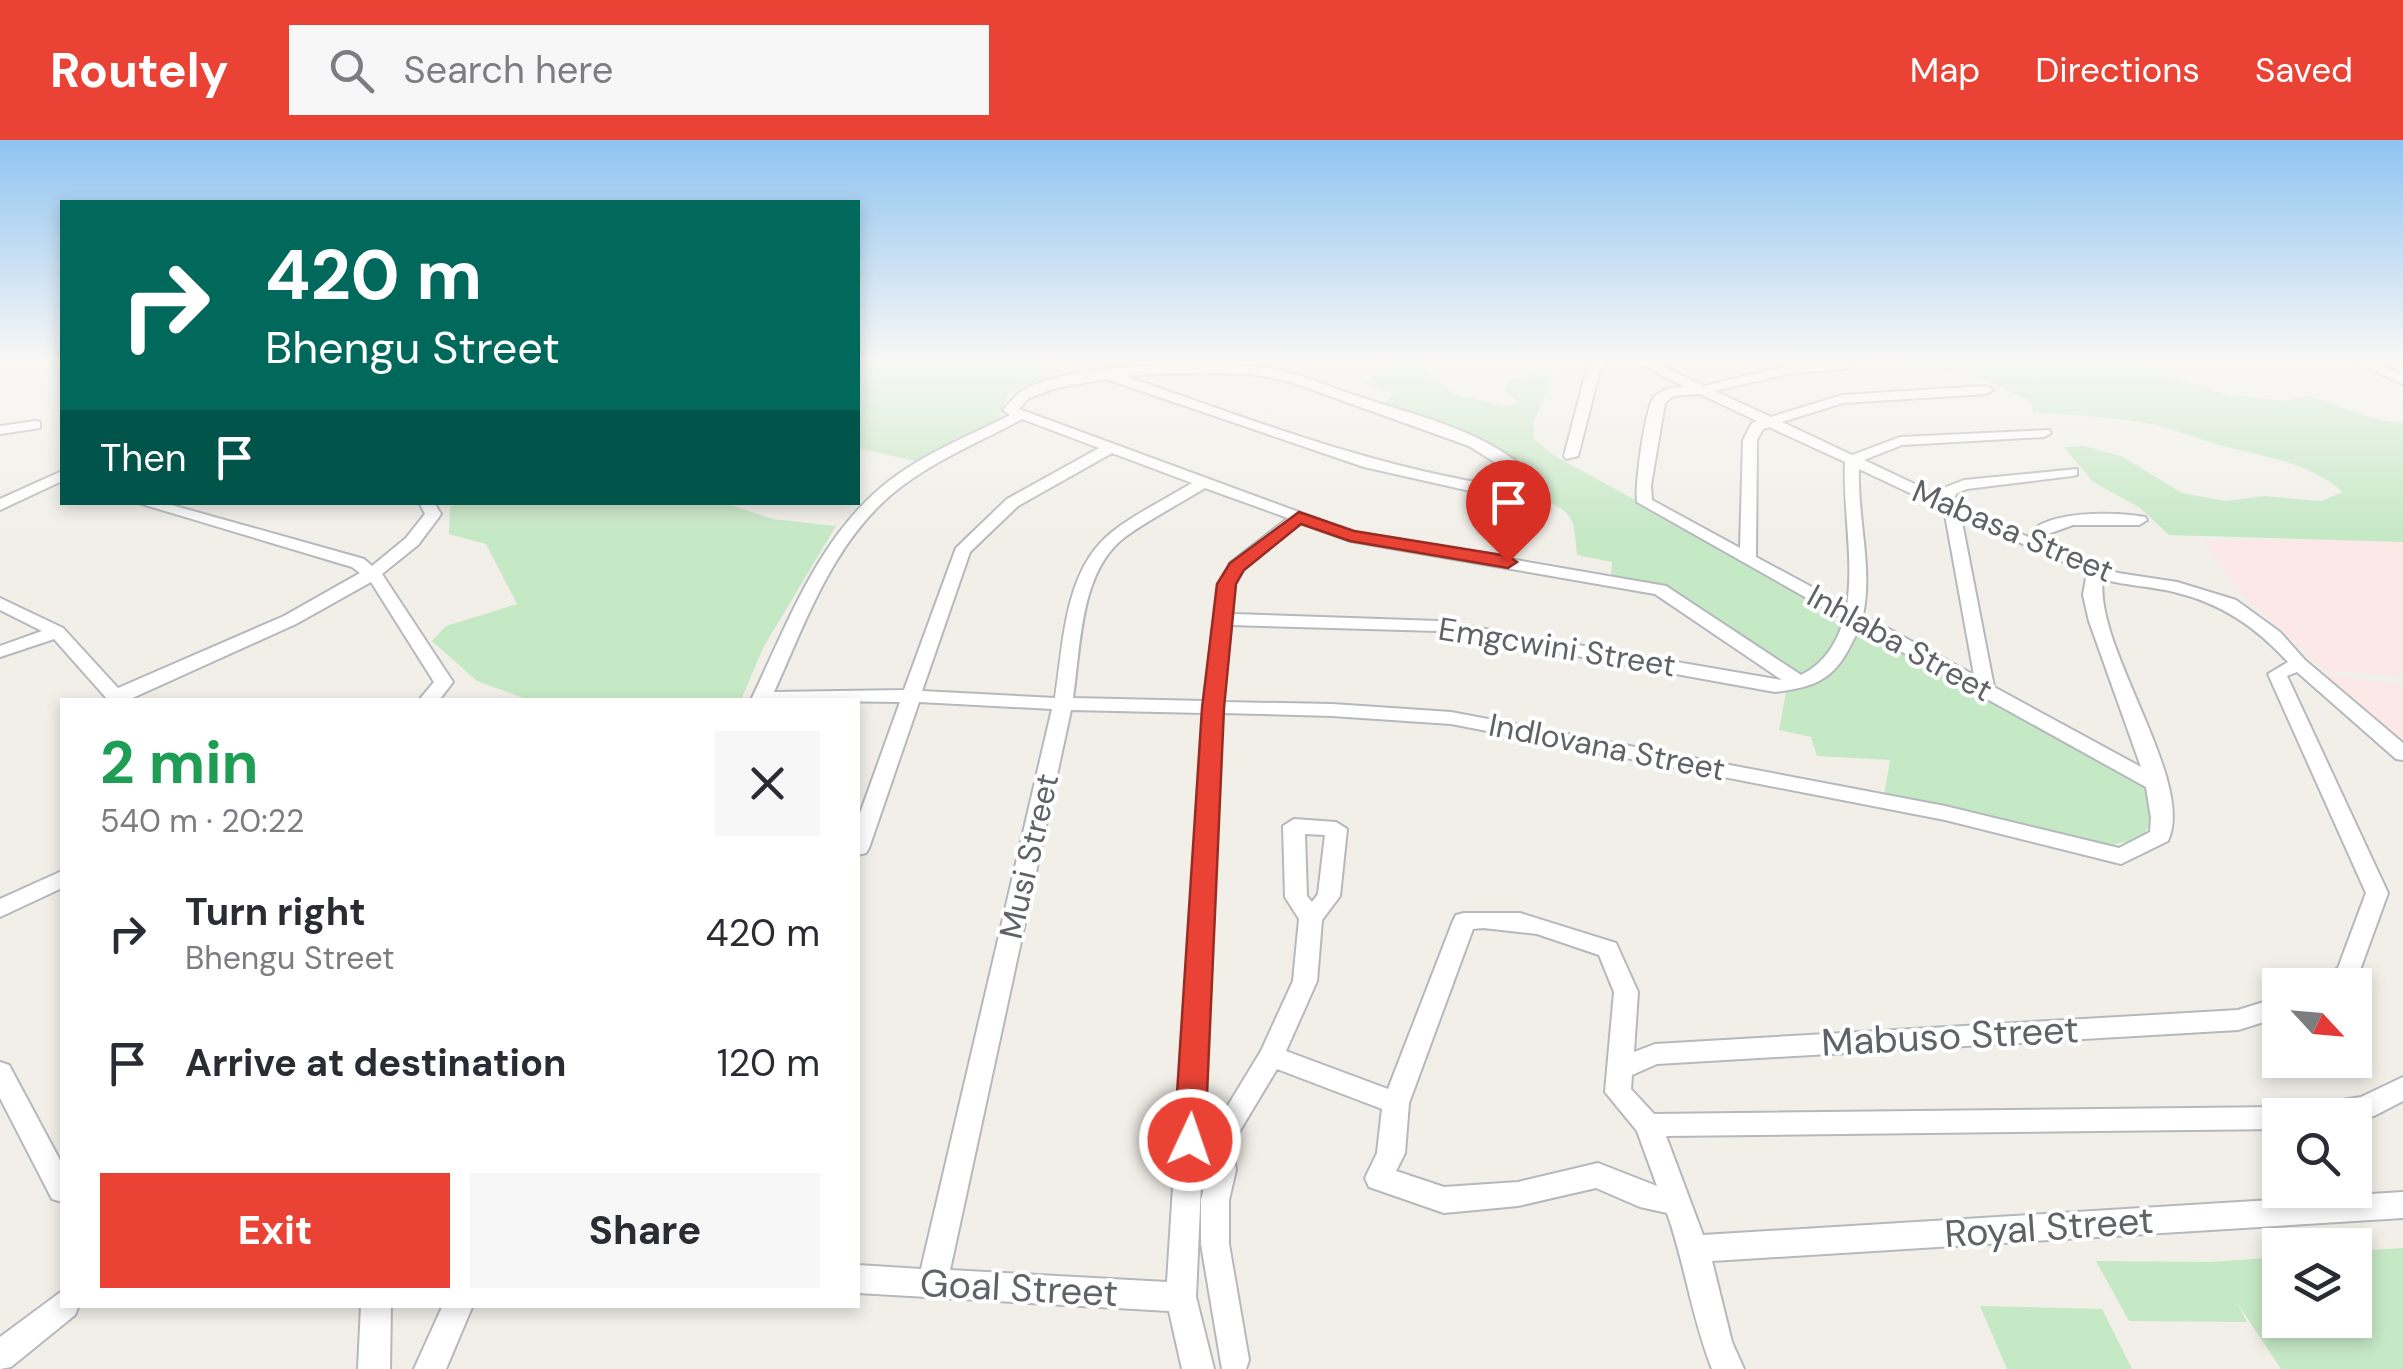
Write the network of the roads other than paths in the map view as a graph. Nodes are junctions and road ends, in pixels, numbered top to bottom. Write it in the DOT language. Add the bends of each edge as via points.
graph roads {
  1 [pos="1011,419"];
  2 [pos="1033,419"];
  3 [pos="1237,419"];
  4 [pos="1409,419"];
  5 [pos="1578,419"];
  6 [pos="1655,419"];
  7 [pos="1766,419"];
  8 [pos="1775,419"];
  9 [pos="1770,421"];
  10 [pos="34,425"];
  11 [pos="0,430"];
  12 [pos="2044,432"];
  13 [pos="1112,447"];
  14 [pos="1570,456"];
  15 [pos="1852,460"];
  16 [pos="2072,472"];
  17 [pos="60,479"];
  18 [pos="1204,482"];
  19 [pos="0,504"];
  20 [pos="153,505"];
  21 [pos="428,505"];
  22 [pos="1947,505"];
  23 [pos="1299,517"];
  24 [pos="2139,520"];
  25 [pos="2035,546"];
  26 [pos="1748,557"];
  27 [pos="2096,571"];
  28 [pos="371,573"];
  29 [pos="0,603"];
  30 [pos="1223,619"];
  31 [pos="1856,620"];
  32 [pos="58,632"];
  33 [pos="0,652"];
  34 [pos="2299,664"];
  35 [pos="1801,684"];
  36 [pos="1986,692"];
  37 [pos="912,696"];
  38 [pos="117,698"];
  39 [pos="431,698"];
  40 [pos="761,698"];
  41 [pos="811,698"];
  42 [pos="1063,704"];
  43 [pos="1213,708"];
  44 [pos="2378,733"];
  45 [pos="2403,754"];
  46 [pos="2403,775"];
  47 [pos="2156,784"];
  48 [pos="860,842"];
  49 [pos="1293,875"];
  50 [pos="1331,877"];
  51 [pos="60,879"];
  52 [pos="0,909"];
  53 [pos="1311,918"];
  54 [pos="2350,968"];
  55 [pos="2262,1013"];
  56 [pos="1270,1056"];
  57 [pos="1622,1068"];
  58 [pos="0,1073"];
  59 [pos="2403,1088"];
  60 [pos="1396,1103"];
  61 [pos="2372,1104"];
  62 [pos="2262,1118"];
  63 [pos="1648,1126"];
  64 [pos="60,1186"];
  65 [pos="1677,1202"];
  66 [pos="2403,1205"];
  67 [pos="1694,1249"];
  68 [pos="860,1280"];
  69 [pos="932,1284"];
  70 [pos="1181,1297"];
  71 [pos="60,1308"];
  72 [pos="376,1308"];
  73 [pos="463,1308"];
  74 [pos="0,1356"];
  75 [pos="1234,1360"];
  76 [pos="374,1369"];
  77 [pos="430,1369"];
  78 [pos="1198,1369"];
  79 [pos="1728,1369"];
  1 -- 40 [label="street" via="934,459 862,514 828,556"];
  2 -- 13 [label="street"];
  3 -- 4 [label="street" via="1402,476 1534,495 1526,476 1458,436"];
  5 -- 14 [label="street"];
  6 -- 26 [label="street, Inhlaba Street" via="1645,502"];
  7 -- 9 [label="street, Mabasa Street"];
  8 -- 9 [label="street"];
  9 -- 15 [label="street, Mabasa Street"];
  9 -- 26 [label="street" via="1757,426 1750,440"];
  10 -- 11 [label="street"];
  12 -- 15 [label="street" via="1900,441"];
  13 -- 18 [label="street"];
  13 -- 37 [label="street" via="1023,492 962,551"];
  15 -- 22 [label="street, Mabasa Street"];
  15 -- 31 [label="street"];
  16 -- 22 [label="street" via="1964,484 1951,490"];
  17 -- 19 [label="street"];
  18 -- 23 [label="street"];
  18 -- 42 [label="street, Musi Street" via="1116,536 1096,562 1081,590"];
  20 -- 28 [label="street" via="313,548"];
  21 -- 28 [label="street" via="433,514 424,533"];
  22 -- 25 [label="street, Mabasa Street"];
  22 -- 36 [label="street"];
  23 -- 30 [label="street" via="1236,567"];
  23 -- 35 [label="street" via="1350,536 1660,590"];
  24 -- 25 [label="street" via="2049,525 2037,533"];
  25 -- 27 [label="street, Mabasa Street"];
  26 -- 31 [label="street, Inhlaba Street"];
  27 -- 34 [label="street, Mabasa Street" via="2230,604"];
  27 -- 47 [label="street, Indlovana Street" via="2098,621"];
  28 -- 38 [label="street" via="287,622"];
  28 -- 39 [label="street" via="444,682"];
  29 -- 32 [label="street"];
  30 -- 35 [label="street, Emgcwini Street" via="1438,626 1775,686"];
  30 -- 43 [label="street"];
  31 -- 35 [label="street" via="1829,668"];
  31 -- 36 [label="street, Inhlaba Street"];
  32 -- 33 [label="street"];
  32 -- 38 [label="street"];
  34 -- 44 [label="street, Mabasa Street"];
  34 -- 54 [label="street" via="2277,674 2377,894"];
  36 -- 47 [label="street, Inhlaba Street"];
  37 -- 41 [label="street, Indlovana Street"];
  37 -- 42 [label="street, Indlovana Street"];
  37 -- 48 [label="street"];
  42 -- 43 [label="street, Indlovana Street"];
  42 -- 69 [label="street, Musi Street"];
  43 -- 47 [label="street, Indlovana Street" via="1450,718 1945,814 2121,856 2160,836"];
  43 -- 70 [label="street"];
  44 -- 45 [label="street, Mabasa Street"];
  44 -- 46 [label="street"];
  49 -- 50 [label="street"];
  49 -- 50 [label="street" via="1294,826 1336,829"];
  49 -- 53 [label="street" via="1296,898"];
  50 -- 53 [label="street" via="1328,896"];
  51 -- 52 [label="street"];
  53 -- 56 [label="street" via="1305,981"];
  55 -- 57 [label="street, Mabuso Street" via="2238,1020 1654,1054"];
  56 -- 60 [label="street"];
  56 -- 75 [label="street" via="1218,1143 1215,1244"];
  57 -- 60 [label="street" via="1626,992 1608,949 1542,924 1491,917 1464,921"];
  57 -- 63 [label="street" via="1618,1092"];
  58 -- 64 [label="street"];
  59 -- 61 [label="street"];
  60 -- 65 [label="street" via="1391,1153 1379,1178 1444,1200 1518,1194 1598,1175"];
  62 -- 63 [label="street"];
  63 -- 65 [label="street"];
  65 -- 67 [label="street"];
  66 -- 67 [label="street, Royal Street"];
  67 -- 79 [label="street"];
  68 -- 69 [label="street, Goal Street"];
  69 -- 70 [label="street, Goal Street"];
  70 -- 78 [label="street"];
  71 -- 74 [label="street"];
  72 -- 76 [label="street"];
  73 -- 77 [label="street"];
}
